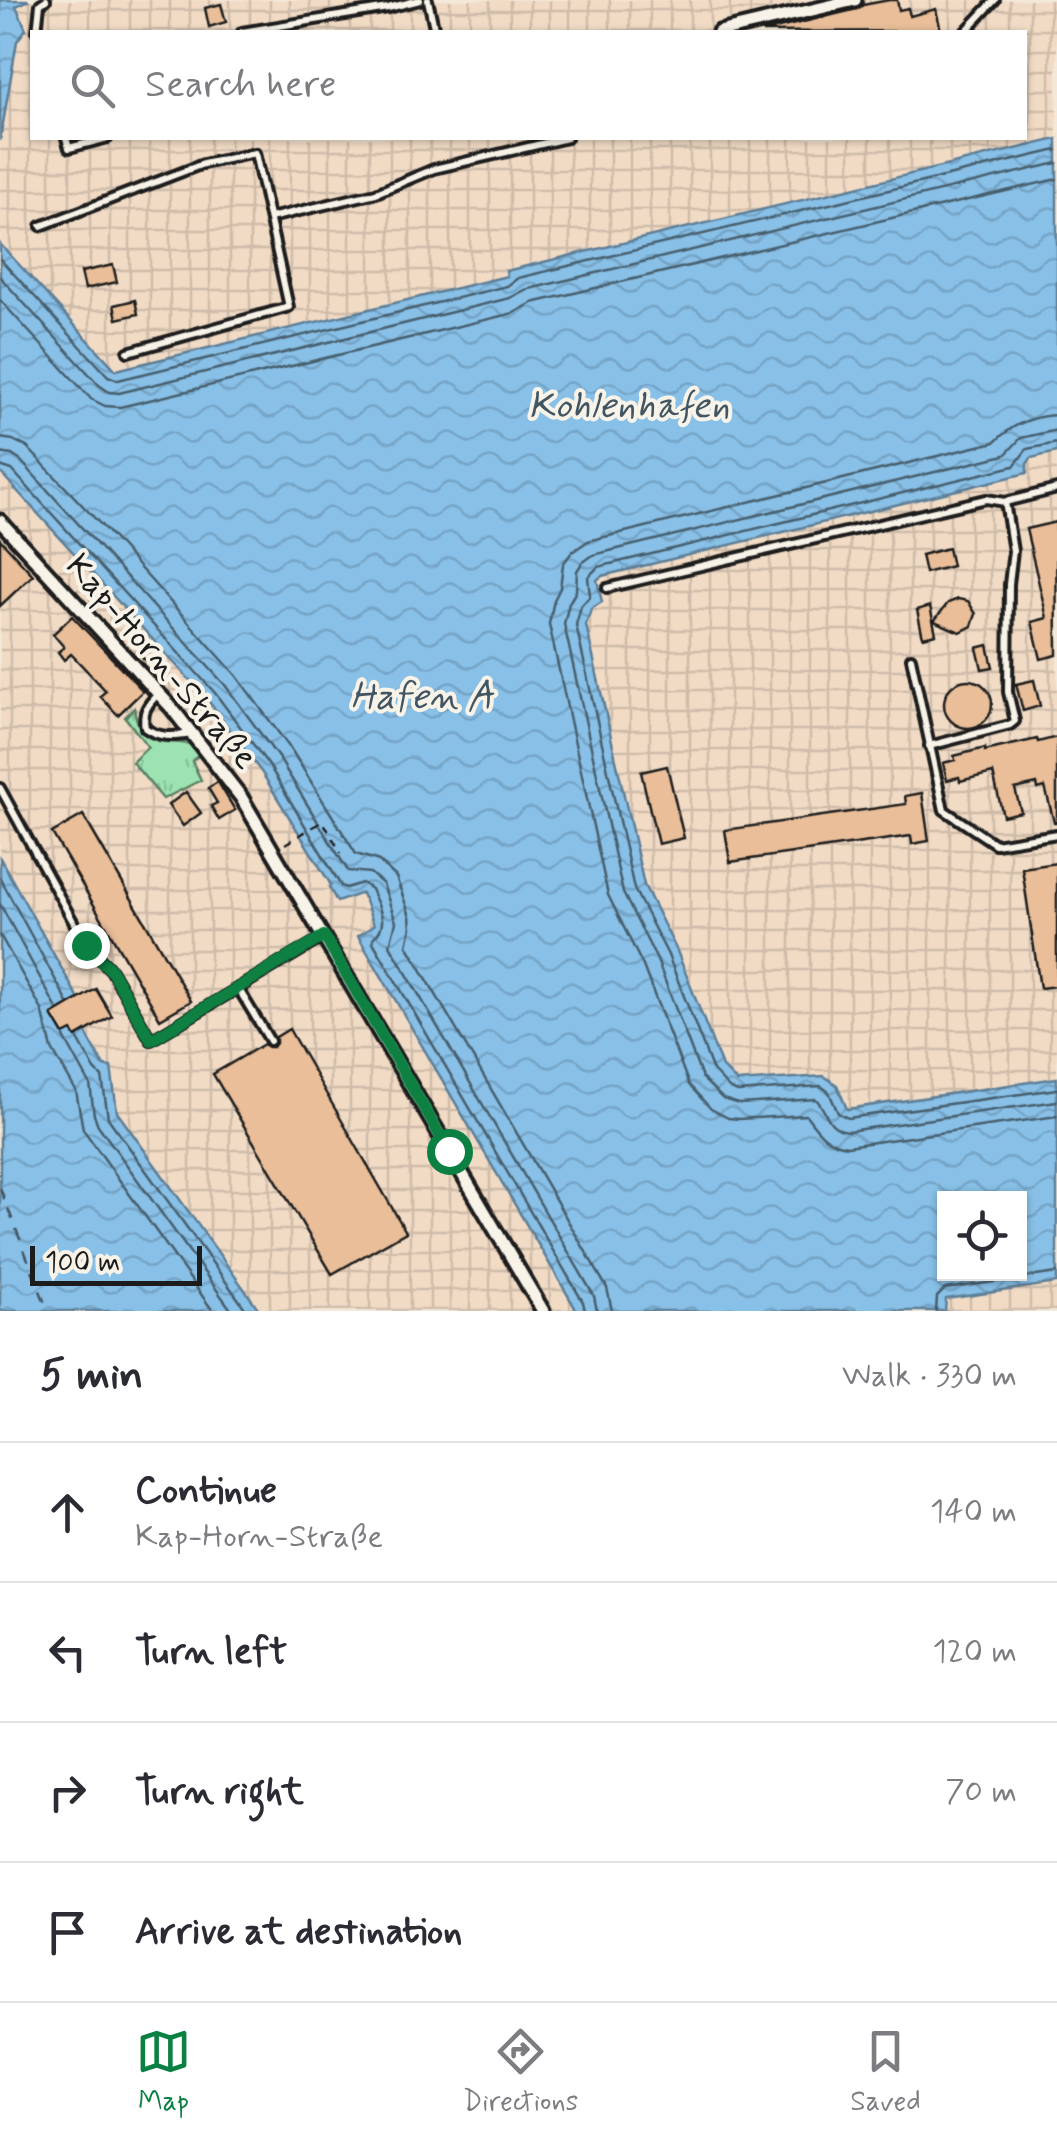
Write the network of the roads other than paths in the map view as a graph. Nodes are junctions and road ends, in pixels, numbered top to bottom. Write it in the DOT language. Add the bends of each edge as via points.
graph roads {
  1 [pos="46,0"];
  2 [pos="424,0"];
  3 [pos="855,0"];
  4 [pos="996,0"];
  5 [pos="37,30"];
  6 [pos="253,30"];
  7 [pos="434,30"];
  8 [pos="728,30"];
  9 [pos="968,30"];
  10 [pos="67,140"];
  11 [pos="100,140"];
  12 [pos="538,141"];
  13 [pos="270,218"];
  14 [pos="41,226"];
  15 [pos="128,352"];
  16 [pos="1057,489"];
  17 [pos="1005,502"];
  18 [pos="0,521"];
  19 [pos="607,588"];
  20 [pos="910,658"];
  21 [pos="159,693"];
  22 [pos="194,733"];
  23 [pos="929,746"];
  24 [pos="0,788"];
  25 [pos="1057,834"];
  26 [pos="324,936"];
  27 [pos="238,988"];
  28 [pos="270,1040"];
  29 [pos="543,1311"];
  1 -- 5 [label="lane"];
  2 -- 6 [label="lane"];
  2 -- 7 [label="lane"];
  3 -- 8 [label="street"];
  4 -- 9 [label="lane"];
  10 -- 11 [label="lane" via="69,148"];
  12 -- 13 [label="lane" via="434,169 376,193"];
  13 -- 14 [label="lane" via="255,153 203,164"];
  13 -- 15 [label="lane" via="289,307"];
  16 -- 17 [label="lane"];
  17 -- 19 [label="lane" via="986,499"];
  17 -- 23 [label="lane" via="1012,551 1008,692 1015,721"];
  18 -- 21 [label="street, Kap-Horn-Straße"];
  20 -- 23 [label="lane"];
  21 -- 22 [label="street, Kap-Horn-Straße"];
  21 -- 22 [label="lane" via="147,704 145,728 156,735"];
  22 -- 26 [label="street, Kap-Horn-Straße" via="241,797"];
  23 -- 25 [label="lane" via="944,810 995,844"];
  24 -- 27 [label="lane" via="86,945 111,970 151,1040"];
  26 -- 27 [label="lane"];
  26 -- 29 [label="street, Kap-Horn-Straße"];
  27 -- 28 [label="lane"];
}
